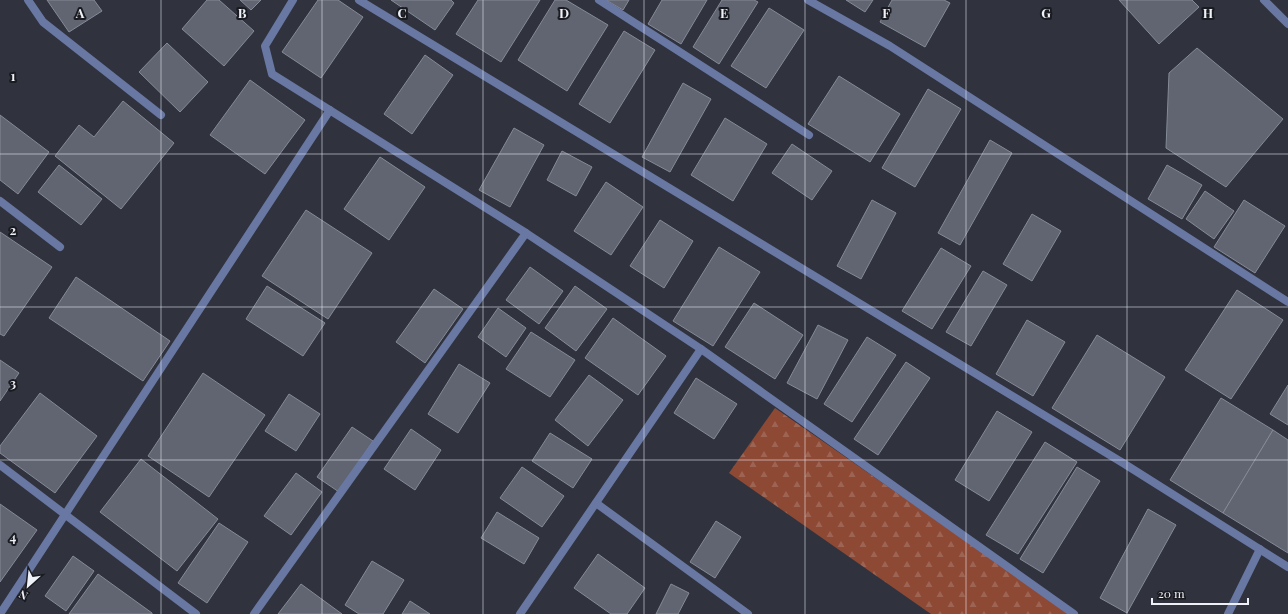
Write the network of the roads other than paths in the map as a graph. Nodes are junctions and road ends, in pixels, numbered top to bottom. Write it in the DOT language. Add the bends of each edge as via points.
graph roads {
  1 [pos="28,0"];
  2 [pos="293,0"];
  3 [pos="359,0"];
  4 [pos="599,0"];
  5 [pos="808,0"];
  6 [pos="1264,0"];
  7 [pos="1288,24"];
  8 [pos="330,110"];
  9 [pos="161,115"];
  10 [pos="809,135"];
  11 [pos="0,201"];
  12 [pos="526,233"];
  13 [pos="60,247"];
  14 [pos="1288,302"];
  15 [pos="701,349"];
  16 [pos="0,466"];
  17 [pos="596,503"];
  18 [pos="66,516"];
  19 [pos="1260,549"];
  20 [pos="1288,567"];
  21 [pos="0,614"];
  22 [pos="196,614"];
  23 [pos="254,614"];
  24 [pos="520,614"];
  25 [pos="748,614"];
  26 [pos="1074,614"];
  27 [pos="1228,614"];
  1 -- 9 [label="street" via="43,22"];
  2 -- 8 [label="street" via="265,46 272,74"];
  3 -- 19 [label="street"];
  4 -- 10 [label="street"];
  5 -- 14 [label="street" via="890,46"];
  6 -- 7 [label="street"];
  8 -- 12 [label="street"];
  8 -- 18 [label="street"];
  11 -- 13 [label="street"];
  12 -- 15 [label="street"];
  12 -- 23 [label="street"];
  15 -- 17 [label="street"];
  15 -- 26 [label="street"];
  16 -- 18 [label="street"];
  17 -- 24 [label="street"];
  17 -- 25 [label="street"];
  18 -- 21 [label="street"];
  18 -- 22 [label="street"];
  19 -- 20 [label="street"];
  19 -- 27 [label="street"];
}
